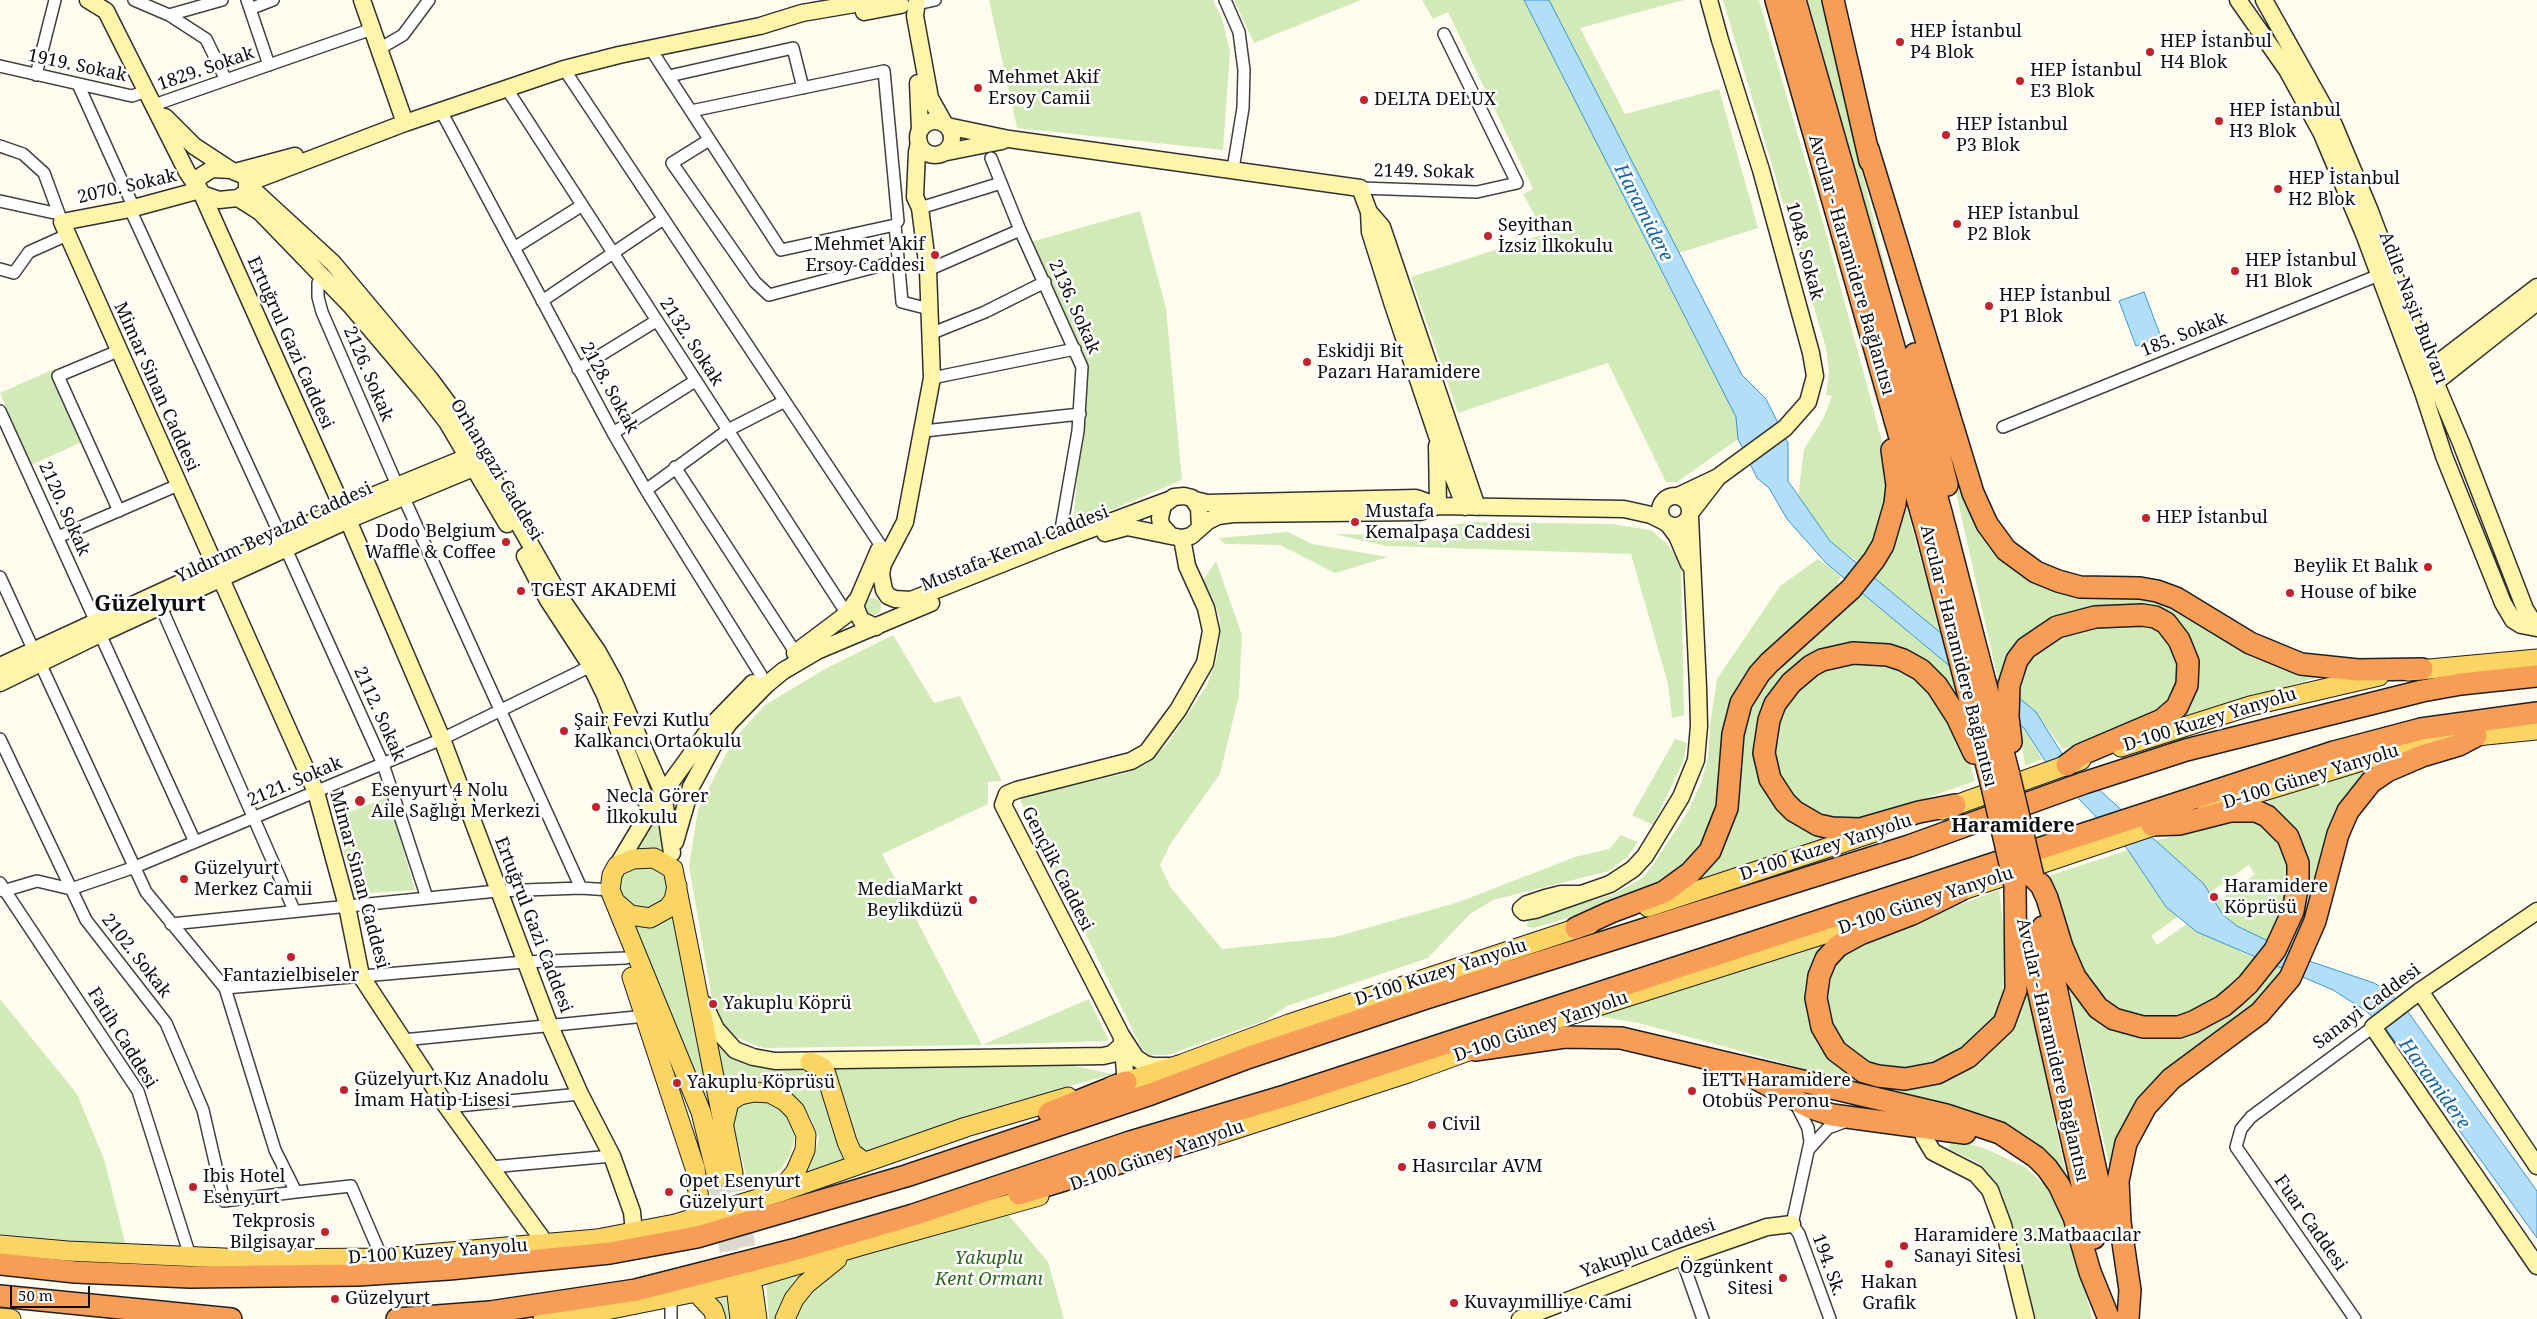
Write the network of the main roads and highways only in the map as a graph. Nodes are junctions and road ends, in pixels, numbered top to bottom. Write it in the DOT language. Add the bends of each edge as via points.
graph roads {
  1 [pos="88,0"];
  2 [pos="362,0"];
  3 [pos="878,0"];
  4 [pos="1710,0"];
  5 [pos="1766,0"];
  6 [pos="1776,0"];
  7 [pos="1795,0"];
  8 [pos="1833,0"];
  9 [pos="2264,0"];
  10 [pos="2241,1"];
  11 [pos="909,4"];
  12 [pos="108,5"];
  13 [pos="760,26"];
  14 [pos="1794,64"];
  15 [pos="150,98"];
  16 [pos="405,123"];
  17 [pos="946,125"];
  18 [pos="920,136"];
  19 [pos="1009,139"];
  20 [pos="1868,149"];
  21 [pos="939,154"];
  22 [pos="233,171"];
  23 [pos="245,189"];
  24 [pos="200,190"];
  25 [pos="920,208"];
  26 [pos="1369,212"];
  27 [pos="63,224"];
  28 [pos="2537,286"];
  29 [pos="2537,302"];
  30 [pos="1869,330"];
  31 [pos="2426,381"];
  32 [pos="1437,436"];
  33 [pos="477,460"];
  34 [pos="1718,477"];
  35 [pos="1672,497"];
  36 [pos="1169,500"];
  37 [pos="1195,500"];
  38 [pos="1438,506"];
  39 [pos="908,507"];
  40 [pos="1471,507"];
  41 [pos="1624,509"];
  42 [pos="345,514"];
  43 [pos="1690,515"];
  44 [pos="1666,523"];
  45 [pos="1200,528"];
  46 [pos="1176,537"];
  47 [pos="1691,569"];
  48 [pos="219,573"];
  49 [pos="886,593"];
  50 [pos="855,601"];
  51 [pos="879,625"];
  52 [pos="98,628"];
  53 [pos="2537,628"];
  54 [pos="1979,654"];
  55 [pos="37,657"];
  56 [pos="2537,658"];
  57 [pos="0,666"];
  58 [pos="2422,669"];
  59 [pos="2537,676"];
  60 [pos="0,683"];
  61 [pos="2537,713"];
  62 [pos="2537,730"];
  63 [pos="2476,736"];
  64 [pos="2067,765"];
  65 [pos="2000,779"];
  66 [pos="663,793"];
  67 [pos="1955,805"];
  68 [pos="650,811"];
  69 [pos="2152,825"];
  70 [pos="617,866"];
  71 [pos="674,869"];
  72 [pos="2024,881"];
  73 [pos="1959,892"];
  74 [pos="1580,894"];
  75 [pos="612,896"];
  76 [pos="2537,911"];
  77 [pos="1576,928"];
  78 [pos="626,932"];
  79 [pos="697,987"];
  80 [pos="2420,991"];
  81 [pos="1122,1040"];
  82 [pos="1475,1050"];
  83 [pos="1683,1052"];
  84 [pos="810,1062"];
  85 [pos="1182,1064"];
  86 [pos="1126,1082"];
  87 [pos="723,1124"];
  88 [pos="1927,1127"];
  89 [pos="1226,1130"];
  90 [pos="864,1162"];
  91 [pos="2537,1166"];
  92 [pos="2048,1168"];
  93 [pos="780,1192"];
  94 [pos="701,1216"];
  95 [pos="746,1224"];
  96 [pos="1792,1224"];
  97 [pos="634,1232"];
  98 [pos="862,1237"];
  99 [pos="0,1244"];
  100 [pos="546,1244"];
  101 [pos="0,1264"];
  102 [pos="2537,1266"];
  103 [pos="695,1291"];
  104 [pos="0,1296"];
  105 [pos="0,1306"];
  106 [pos="124,1309"];
  107 [pos="0,1318"];
  108 [pos="11,1319"];
  109 [pos="231,1319"];
  110 [pos="397,1319"];
  111 [pos="543,1319"];
  112 [pos="716,1319"];
  113 [pos="740,1319"];
  114 [pos="756,1319"];
  115 [pos="785,1319"];
  116 [pos="1520,1319"];
  117 [pos="2026,1319"];
  118 [pos="2110,1319"];
  119 [pos="2128,1319"];
  1 -- 12 [label="main road"];
  2 -- 16 [label="main road"];
  3 -- 13 [label="main road" via="802,13"];
  4 -- 34 [label="main road, 1048. Sokak" via="1815,368 1808,402 1795,420"];
  5 -- 14 [label="highway" via="1779,39"];
  6 -- 14 [label="highway, Avcılar - Haramidere Bağlantısı"];
  7 -- 54 [label="highway, Avcılar - Haramidere Bağlantısı"];
  8 -- 20 [label="highway"];
  9 -- 31 [label="main road, Adile Naşit Bulvarı" via="2334,125 2370,211"];
  10 -- 31 [label="main road, Adile Naşit Bulvarı" via="2314,117"];
  11 -- 13 [label="main road"];
  11 -- 17 [label="main road" via="931,100"];
  11 -- 18 [label="main road" via="920,95"];
  12 -- 15 [label="main road, Ertuğrul Gazi Caddesi"];
  13 -- 16 [label="main road" via="650,48 564,70"];
  14 -- 30 [label="highway, Avcılar - Haramidere Bağlantısı"];
  15 -- 22 [label="main road" via="194,146"];
  15 -- 24 [label="main road, Ertuğrul Gazi Caddesi" via="187,172"];
  16 -- 22 [label="main road"];
  16 -- 23 [label="main road"];
  17 -- 18 [label="main road" via="933,121"];
  17 -- 19 [label="main road"];
  17 -- 21 [label="main road" via="952,142"];
  18 -- 21 [label="main road" via="925,151"];
  18 -- 25 [label="main road" via="915,197"];
  19 -- 21 [label="main road"];
  19 -- 26 [label="main road" via="1360,188"];
  20 -- 54 [label="highway" via="1890,259 1962,547"];
  20 -- 58 [label="highway" via="1973,492 1988,524 2006,550 2030,568 2058,581 2080,586 2140,588 2176,598 2250,643 2300,664 2358,670"];
  21 -- 25 [label="main road" via="927,168 926,198"];
  22 -- 23 [label="main road" via="247,177"];
  22 -- 24 [label="main road" via="212,169 205,172 198,178"];
  23 -- 24 [label="main road" via="219,200"];
  23 -- 33 [label="main road, Orhangazi Caddesi" via="260,212 352,307"];
  23 -- 33 [label="main road" via="333,264 364,298 442,394"];
  24 -- 27 [label="main road, 2070. Sokak"];
  24 -- 42 [label="main road, Ertuğrul Gazi Caddesi"];
  25 -- 39 [label="main road" via="928,270 932,378"];
  26 -- 32 [label="main road" via="1370,232"];
  26 -- 40 [label="main road" via="1382,227"];
  27 -- 48 [label="main road, Mimar Sinan Caddesi"];
  28 -- 31 [label="main road"];
  29 -- 31 [label="main road"];
  30 -- 65 [label="highway, Avcılar - Haramidere Bağlantısı"];
  30 -- 77 [label="highway" via="1871,365 1891,443 1897,485 1883,545 1851,590 1786,646 1748,690 1732,734 1729,796 1723,822 1716,841 1702,861 1664,892"];
  31 -- 53 [label="main road, Adile Naşit Bulvarı" via="2444,456 2503,603 2513,620"];
  32 -- 38 [label="main road"];
  32 -- 40 [label="main road"];
  33 -- 42 [label="main road, Yıldırım Beyazıd Caddesi"];
  33 -- 66 [label="main road" via="610,673"];
  33 -- 68 [label="main road, Orhangazi Caddesi" via="548,600 606,695"];
  34 -- 35 [label="main road, 1048. Sokak"];
  34 -- 43 [label="main road, 1048. Sokak"];
  35 -- 41 [label="main road"];
  35 -- 43 [label="main road" via="1686,499"];
  35 -- 44 [label="main road" via="1660,512"];
  36 -- 37 [label="main road" via="1184,496"];
  36 -- 46 [label="main road" via="1160,518 1165,530"];
  36 -- 49 [label="main road, Mustafa Kemal Caddesi" via="911,600 895,600"];
  37 -- 38 [label="main road" via="1207,503 1416,498"];
  37 -- 45 [label="main road" via="1201,514"];
  38 -- 40 [label="main road"];
  38 -- 45 [label="main road" via="1420,512 1233,514 1218,516"];
  39 -- 49 [label="main road" via="905,522 883,564 881,574"];
  39 -- 50 [label="main road" via="896,519"];
  40 -- 41 [label="main road"];
  41 -- 44 [label="main road" via="1650,515"];
  42 -- 48 [label="main road, Yıldırım Beyazıd Caddesi"];
  42 -- 97 [label="main road, Ertuğrul Gazi Caddesi" via="442,739 549,1024 612,1156 632,1212"];
  43 -- 44 [label="main road" via="1683,525"];
  43 -- 47 [label="main road"];
  44 -- 47 [label="main road" via="1677,536"];
  45 -- 46 [label="main road" via="1191,536"];
  46 -- 51 [label="main road, Mustafa Kemal Caddesi" via="1127,527 1112,530"];
  46 -- 81 [label="main road, Gençlik Caddesi" via="1206,608 1211,631 1205,663 1178,710 1147,752 1131,761 1017,790 1007,794 1003,805"];
  47 -- 74 [label="main road" via="1699,726 1696,760 1690,778 1654,841 1633,869 1610,884"];
  48 -- 52 [label="main road, Yıldırım Beyazıd Caddesi"];
  48 -- 52 [label="main road, Yıldırım Beyazıd Caddesi" via="161,607"];
  48 -- 100 [label="main road, Mimar Sinan Caddesi" via="316,792 347,906 361,976 447,1107"];
  49 -- 50 [label="main road" via="872,585"];
  49 -- 51 [label="main road" via="891,610"];
  50 -- 51 [label="main road" via="855,610 862,620"];
  50 -- 66 [label="main road" via="795,652 761,675 713,724"];
  51 -- 71 [label="main road" via="817,651 783,671 729,724 713,746 691,788"];
  52 -- 55 [label="main road, Yıldırım Beyazıd Caddesi"];
  54 -- 65 [label="highway, Avcılar - Haramidere Bağlantısı"];
  55 -- 57 [label="main road, Yıldırım Beyazıd Caddesi"];
  55 -- 60 [label="main road, Yıldırım Beyazıd Caddesi"];
  56 -- 58 [label="main road, D-100 Kuzey Yanyolu"];
  58 -- 64 [label="main road, D-100 Kuzey Yanyolu" via="2293,694"];
  59 -- 95 [label="highway" via="2422,691 2186,750 2084,782 1909,846 1426,998 906,1176"];
  61 -- 98 [label="highway" via="2421,729 2334,752 1285,1096 1130,1142"];
  62 -- 63 [label="main road, D-100 Güney Yanyolu"];
  63 -- 69 [label="main road, D-100 Güney Yanyolu" via="2392,752"];
  63 -- 119 [label="highway" via="2386,771 2371,782 2348,811 2338,834 2315,921 2290,978 2260,1013 2171,1079 2142,1113 2126,1143 2118,1181 2130,1290"];
  64 -- 65 [label="highway" via="2080,755 2162,720 2177,707 2188,684 2188,662 2174,630 2166,623 2142,615 2095,617 2057,628 2026,648 2017,660 2010,685"];
  64 -- 67 [label="main road, D-100 Kuzey Yanyolu"];
  65 -- 67 [label="highway" via="1984,774 1964,730 1937,686 1921,670 1888,655 1854,653 1822,660 1801,673 1775,704 1765,735 1766,765 1770,779 1785,802 1805,818 1832,828 1860,829"];
  65 -- 72 [label="highway, Avcılar - Haramidere Bağlantısı, bridge"];
  66 -- 68 [label="main road"];
  66 -- 71 [label="main road"];
  67 -- 77 [label="main road, D-100 Kuzey Yanyolu"];
  68 -- 70 [label="main road"];
  69 -- 72 [label="highway" via="2179,824 2230,811 2256,811 2267,816 2288,837 2298,863 2293,911 2275,950 2248,984 2223,1006 2193,1022 2179,1027 2143,1027 2114,1019 2098,1008 2075,977 2044,891"];
  69 -- 73 [label="main road, D-100 Güney Yanyolu"];
  70 -- 71 [label="main road" via="643,857 654,858"];
  70 -- 75 [label="main road" via="612,875"];
  71 -- 75 [label="main road" via="674,900 668,908 650,918 630,915"];
  71 -- 79 [label="main road"];
  72 -- 73 [label="highway" via="2016,990 2004,1023 1968,1057 1937,1073 1904,1079 1864,1072 1836,1051 1822,1027 1816,998 1819,976 1826,959 1838,946 1860,934"];
  72 -- 118 [label="highway, Avcılar - Haramidere Bağlantısı"];
  72 -- 119 [label="highway, Avcılar - Haramidere Bağlantısı"];
  73 -- 82 [label="main road, D-100 Güney Yanyolu" via="1551,1021"];
  75 -- 78 [label="main road"];
  76 -- 80 [label="main road, Sanayi Caddesi"];
  77 -- 85 [label="main road, D-100 Kuzey Yanyolu" via="1289,1024"];
  78 -- 87 [label="main road" via="725,1175"];
  78 -- 94 [label="main road" via="626,958 695,1168"];
  79 -- 84 [label="main road" via="716,1029 735,1050 775,1061"];
  79 -- 87 [label="main road"];
  80 -- 91 [label="main road"];
  80 -- 102 [label="main road, Sanayi Caddesi" via="2373,1027"];
  81 -- 84 [label="main road" via="1112,1054 1103,1056"];
  81 -- 85 [label="main road, Gençlik Caddesi" via="1145,1064 1164,1067"];
  81 -- 86 [label="main road"];
  82 -- 83 [label="highway" via="1587,1036 1621,1038"];
  82 -- 89 [label="main road, D-100 Güney Yanyolu"];
  83 -- 88 [label="highway" via="1734,1068 1832,1115"];
  83 -- 92 [label="highway" via="1980,1125 2019,1144"];
  84 -- 90 [label="main road" via="822,1067 826,1074 847,1142 852,1153"];
  85 -- 86 [label="main road, D-100 Kuzey Yanyolu"];
  86 -- 90 [label="main road, D-100 Kuzey Yanyolu" via="1012,1113"];
  86 -- 95 [label="highway" via="1040,1117 832,1187"];
  87 -- 93 [label="main road" via="729,1102 754,1092 770,1093 785,1100 795,1110 806,1136 805,1150 796,1171"];
  88 -- 92 [label="highway" via="1987,1138"];
  88 -- 117 [label="main road" via="1924,1137 1933,1152 1976,1174 1990,1190 2004,1225"];
  89 -- 98 [label="highway"];
  90 -- 93 [label="main road, D-100 Kuzey Yanyolu"];
  92 -- 118 [label="highway" via="2069,1203 2090,1272"];
  93 -- 94 [label="main road, D-100 Kuzey Yanyolu"];
  94 -- 97 [label="main road, D-100 Kuzey Yanyolu"];
  95 -- 101 [label="highway" via="610,1253 396,1273 190,1278"];
  96 -- 116 [label="main road, Yakuplu Caddesi" via="1767,1227 1681,1257"];
  97 -- 100 [label="main road, D-100 Kuzey Yanyolu"];
  98 -- 103 [label="main road" via="755,1279"];
  98 -- 110 [label="highway" via="636,1290 490,1312"];
  98 -- 115 [label="main road" via="806,1284 794,1299"];
  99 -- 100 [label="main road, D-100 Kuzey Yanyolu" via="68,1251 246,1259 382,1258"];
  103 -- 111 [label="main road" via="601,1311"];
  103 -- 112 [label="main road" via="713,1310"];
  104 -- 106 [label="highway"];
  105 -- 106 [label="highway" via="57,1312"];
  106 -- 109 [label="highway"];
  107 -- 108 [label="main road"];
  113 -- 114 [label="main road" via="745,1292"];
}
